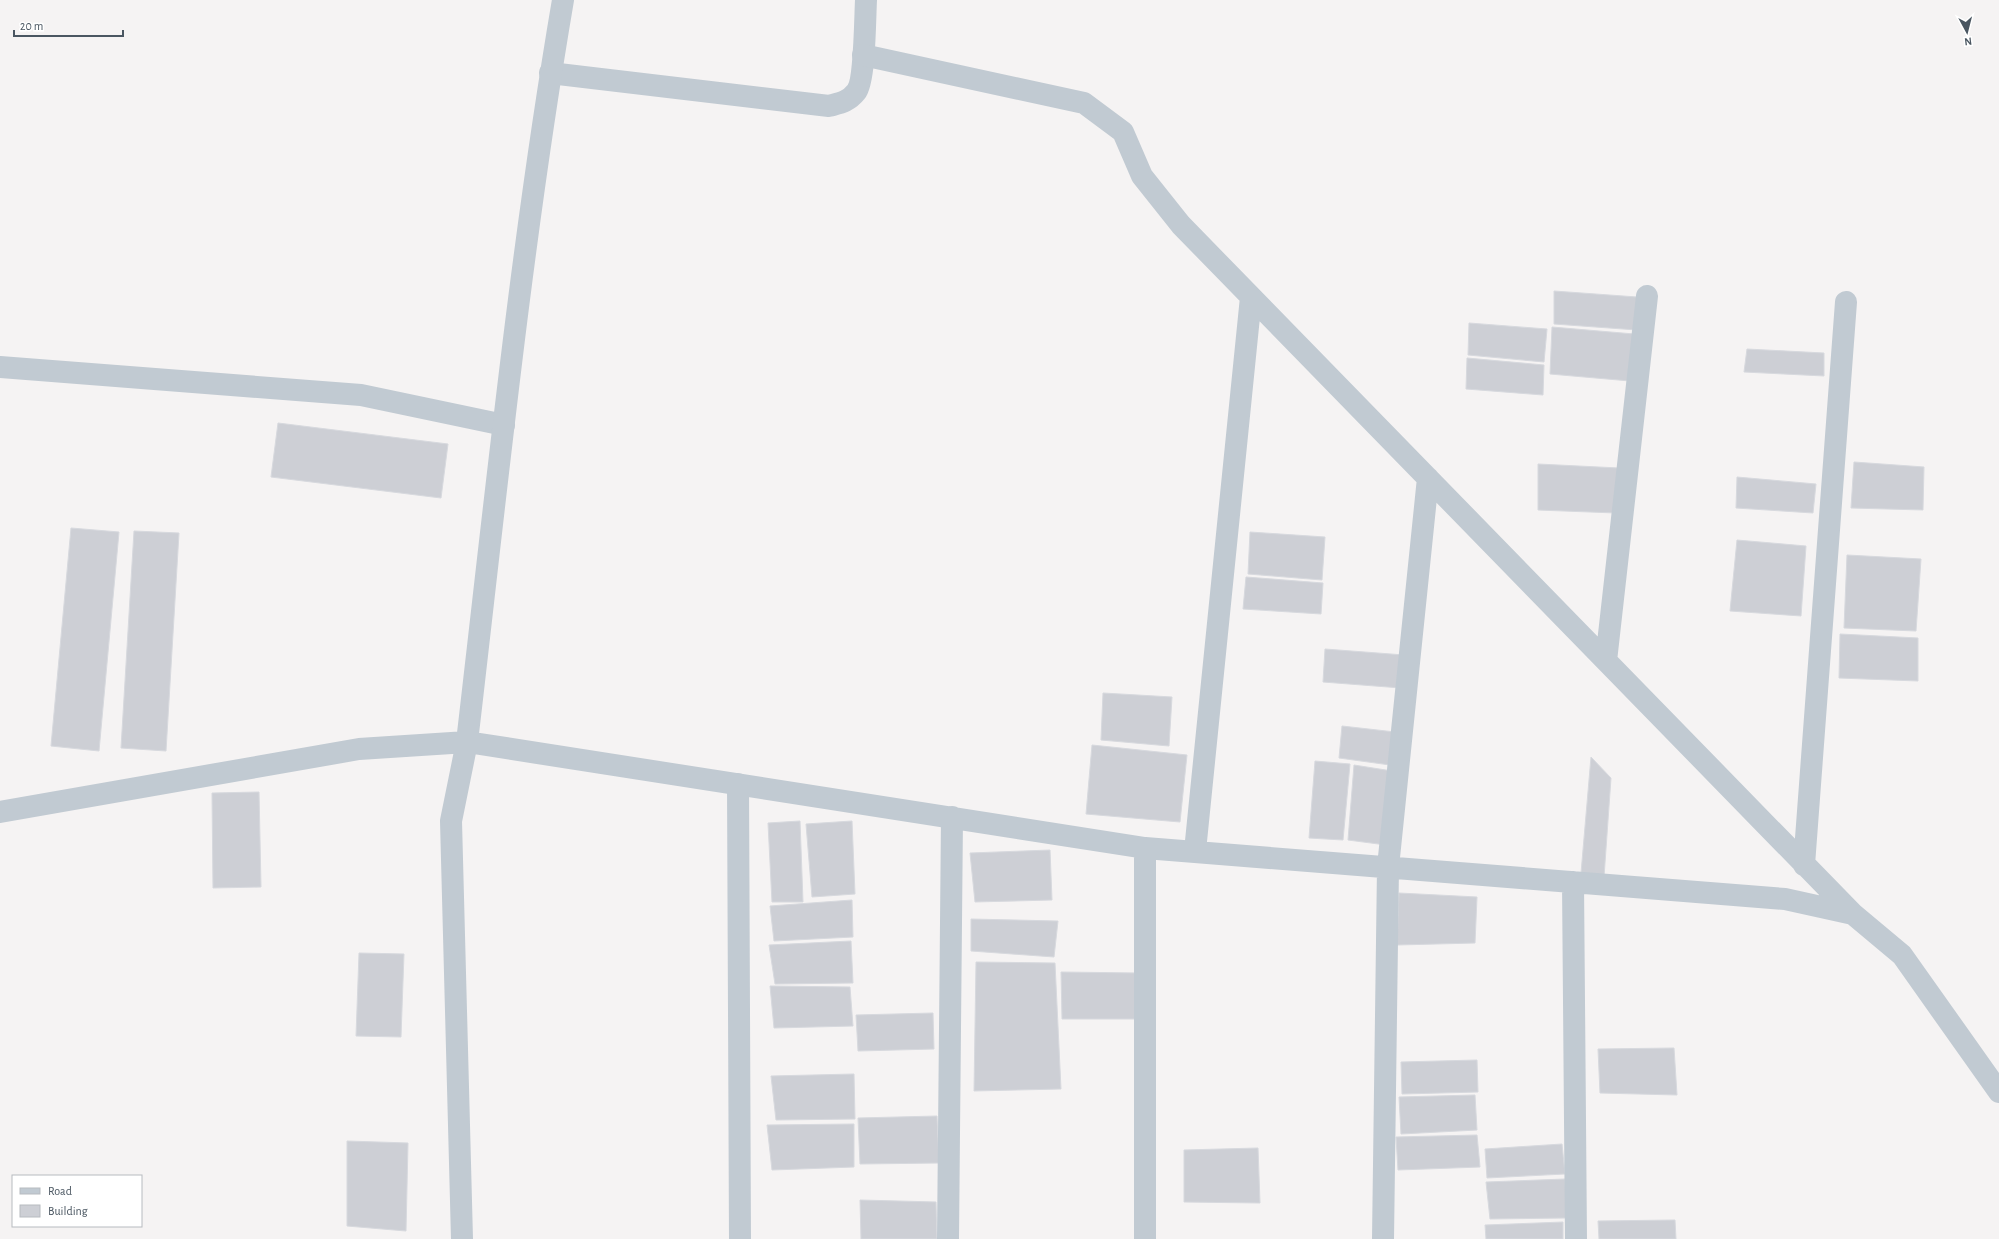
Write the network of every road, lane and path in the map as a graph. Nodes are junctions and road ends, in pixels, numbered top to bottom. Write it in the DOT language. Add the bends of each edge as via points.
graph roads {
  1 [pos="563,0"];
  2 [pos="866,0"];
  3 [pos="863,55"];
  4 [pos="550,73"];
  5 [pos="1646,296"];
  6 [pos="1251,297"];
  7 [pos="1846,302"];
  8 [pos="0,367"];
  9 [pos="504,425"];
  10 [pos="1428,478"];
  11 [pos="1606,661"];
  12 [pos="467,742"];
  13 [pos="738,784"];
  14 [pos="0,812"];
  15 [pos="952,817"];
  16 [pos="1145,848"];
  17 [pos="1195,851"];
  18 [pos="1804,865"];
  19 [pos="1388,867"];
  20 [pos="1572,882"];
  21 [pos="1853,914"];
  22 [pos="1999,1092"];
  23 [pos="462,1239"];
  24 [pos="740,1239"];
  25 [pos="948,1239"];
  26 [pos="1145,1239"];
  27 [pos="1383,1239"];
  28 [pos="1576,1239"];
  1 -- 4 [label="street"];
  2 -- 3 [label="street"];
  3 -- 4 [label="street" via="862,75 857,91 845,103 829,106"];
  3 -- 6 [label="street" via="1084,103 1123,132 1142,176 1181,225"];
  4 -- 9 [label="street"];
  5 -- 11 [label="street"];
  6 -- 10 [label="street"];
  6 -- 17 [label="street"];
  7 -- 18 [label="street"];
  8 -- 9 [label="street" via="361,395"];
  9 -- 12 [label="street"];
  10 -- 11 [label="street"];
  10 -- 19 [label="street"];
  11 -- 18 [label="street"];
  12 -- 13 [label="street"];
  12 -- 14 [label="street" via="359,749"];
  12 -- 23 [label="street" via="451,821"];
  13 -- 15 [label="street"];
  13 -- 24 [label="street"];
  15 -- 16 [label="street"];
  15 -- 25 [label="street"];
  16 -- 17 [label="street"];
  16 -- 26 [label="street"];
  17 -- 19 [label="street"];
  18 -- 21 [label="street"];
  19 -- 20 [label="street"];
  19 -- 27 [label="street"];
  20 -- 21 [label="street" via="1785,899"];
  20 -- 28 [label="street"];
  21 -- 22 [label="street" via="1902,955"];
}
